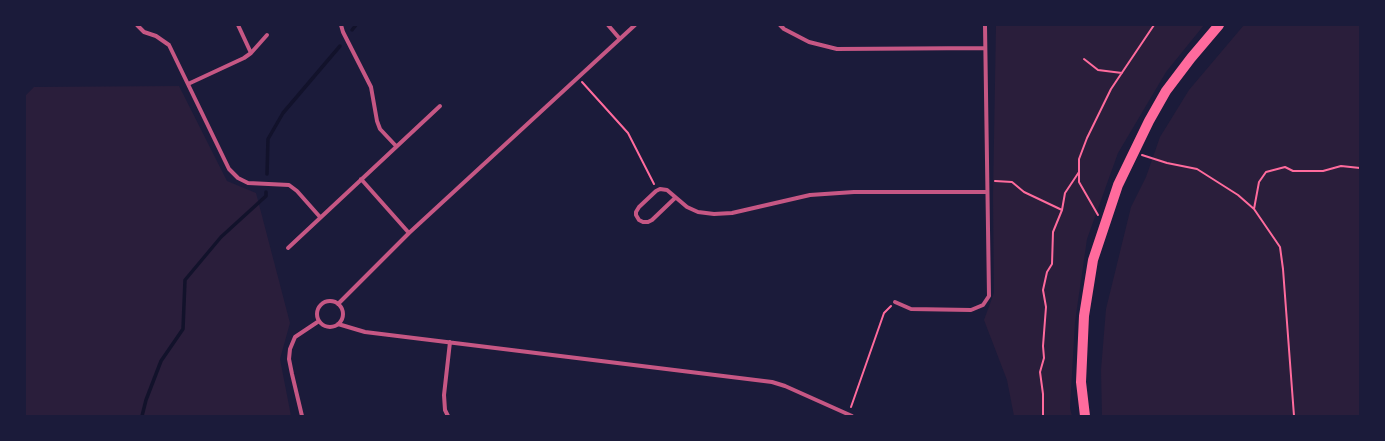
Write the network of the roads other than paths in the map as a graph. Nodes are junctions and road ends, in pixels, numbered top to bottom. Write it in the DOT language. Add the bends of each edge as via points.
graph roads {
  1 [pos="137,25"];
  2 [pos="238,25"];
  3 [pos="341,25"];
  4 [pos="608,25"];
  5 [pos="636,25"];
  6 [pos="780,25"];
  7 [pos="985,25"];
  8 [pos="1219,25"];
  9 [pos="267,35"];
  10 [pos="620,39"];
  11 [pos="985,48"];
  12 [pos="251,53"];
  13 [pos="188,84"];
  14 [pos="440,106"];
  15 [pos="396,146"];
  16 [pos="361,179"];
  17 [pos="987,192"];
  18 [pos="675,198"];
  19 [pos="320,217"];
  20 [pos="410,233"];
  21 [pos="288,248"];
  22 [pos="895,302"];
  23 [pos="338,304"];
  24 [pos="319,321"];
  25 [pos="338,324"];
  26 [pos="450,342"];
  27 [pos="850,415"];
  28 [pos="302,416"];
  29 [pos="448,416"];
  30 [pos="1085,416"];
  1 -- 13 [label="street" via="144,32 169,45"];
  2 -- 12 [label="street"];
  3 -- 15 [label="street" via="342,32 371,86 380,129"];
  4 -- 10 [label="street"];
  5 -- 10 [label="street"];
  6 -- 11 [label="street" via="784,30 809,42 837,49"];
  7 -- 11 [label="street"];
  8 -- 30 [label="main road" via="1166,91 1148,121 1118,185 1093,260 1084,316 1081,382"];
  9 -- 12 [label="street"];
  10 -- 20 [label="street"];
  11 -- 17 [label="street"];
  12 -- 13 [label="street"];
  13 -- 19 [label="street" via="229,169 248,183 289,186 297,191"];
  14 -- 15 [label="street"];
  15 -- 16 [label="street"];
  16 -- 19 [label="street"];
  16 -- 20 [label="street"];
  17 -- 18 [label="street" via="854,192 810,195 732,213 714,214 698,212"];
  17 -- 22 [label="street" via="989,296 982,305 971,310 911,309"];
  18 -- 18 [label="street" via="652,220 639,220 636,212 656,191 664,188"];
  19 -- 21 [label="street"];
  20 -- 23 [label="street"];
  23 -- 24 [label="street" via="322,304 317,312"];
  23 -- 25 [label="street" via="343,314"];
  24 -- 25 [label="street" via="325,326"];
  24 -- 28 [label="street" via="294,337 290,349 289,359"];
  25 -- 26 [label="street" via="365,332"];
  26 -- 27 [label="street" via="772,382"];
  26 -- 29 [label="street" via="444,395"];
}
